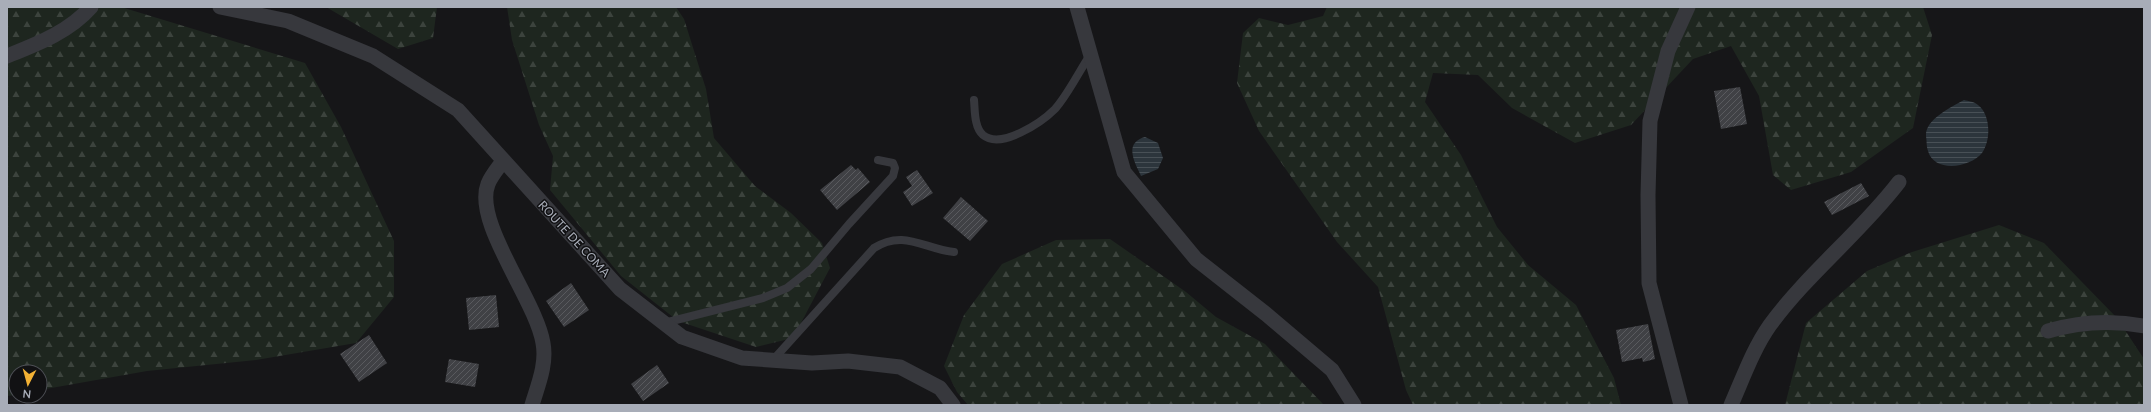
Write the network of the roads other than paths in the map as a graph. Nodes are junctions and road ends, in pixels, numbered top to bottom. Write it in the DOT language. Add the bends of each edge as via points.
graph roads {
  1 [pos="91,7"];
  2 [pos="220,7"];
  3 [pos="1077,7"];
  4 [pos="1688,7"];
  5 [pos="1090,55"];
  6 [pos="7,56"];
  7 [pos="974,100"];
  8 [pos="878,160"];
  9 [pos="503,161"];
  10 [pos="1899,182"];
  11 [pos="954,252"];
  12 [pos="664,323"];
  13 [pos="2144,326"];
  14 [pos="2048,331"];
  15 [pos="772,360"];
  16 [pos="532,405"];
  17 [pos="953,405"];
  18 [pos="1354,405"];
  19 [pos="1681,405"];
  20 [pos="1731,405"];
  1 -- 6 [label="street" via="49,39"];
  2 -- 9 [label="street, ROUTE DE COMA" via="288,21 373,56 458,110"];
  3 -- 5 [label="street"];
  4 -- 19 [label="street" via="1668,51 1650,121 1648,195 1649,283"];
  5 -- 7 [label="lane" via="1056,108 1034,126 1011,136 993,139 982,134 977,124"];
  5 -- 18 [label="street" via="1124,172 1196,260 1266,314 1332,370"];
  8 -- 12 [label="lane" via="893,163 893,176 811,270 764,298"];
  9 -- 12 [label="street, ROUTE DE COMA" via="620,289"];
  9 -- 16 [label="street" via="488,184 485,206 495,235 524,294 543,342 544,366"];
  10 -- 20 [label="street" via="1880,206 1794,295 1770,326"];
  11 -- 15 [label="lane" via="900,238 885,241 874,248"];
  12 -- 15 [label="street, ROUTE DE COMA" via="682,337 742,358"];
  13 -- 14 [label="street" via="2128,323 2070,324"];
  15 -- 17 [label="street, ROUTE DE COMA" via="812,363 848,361 900,367 940,388"];
}
